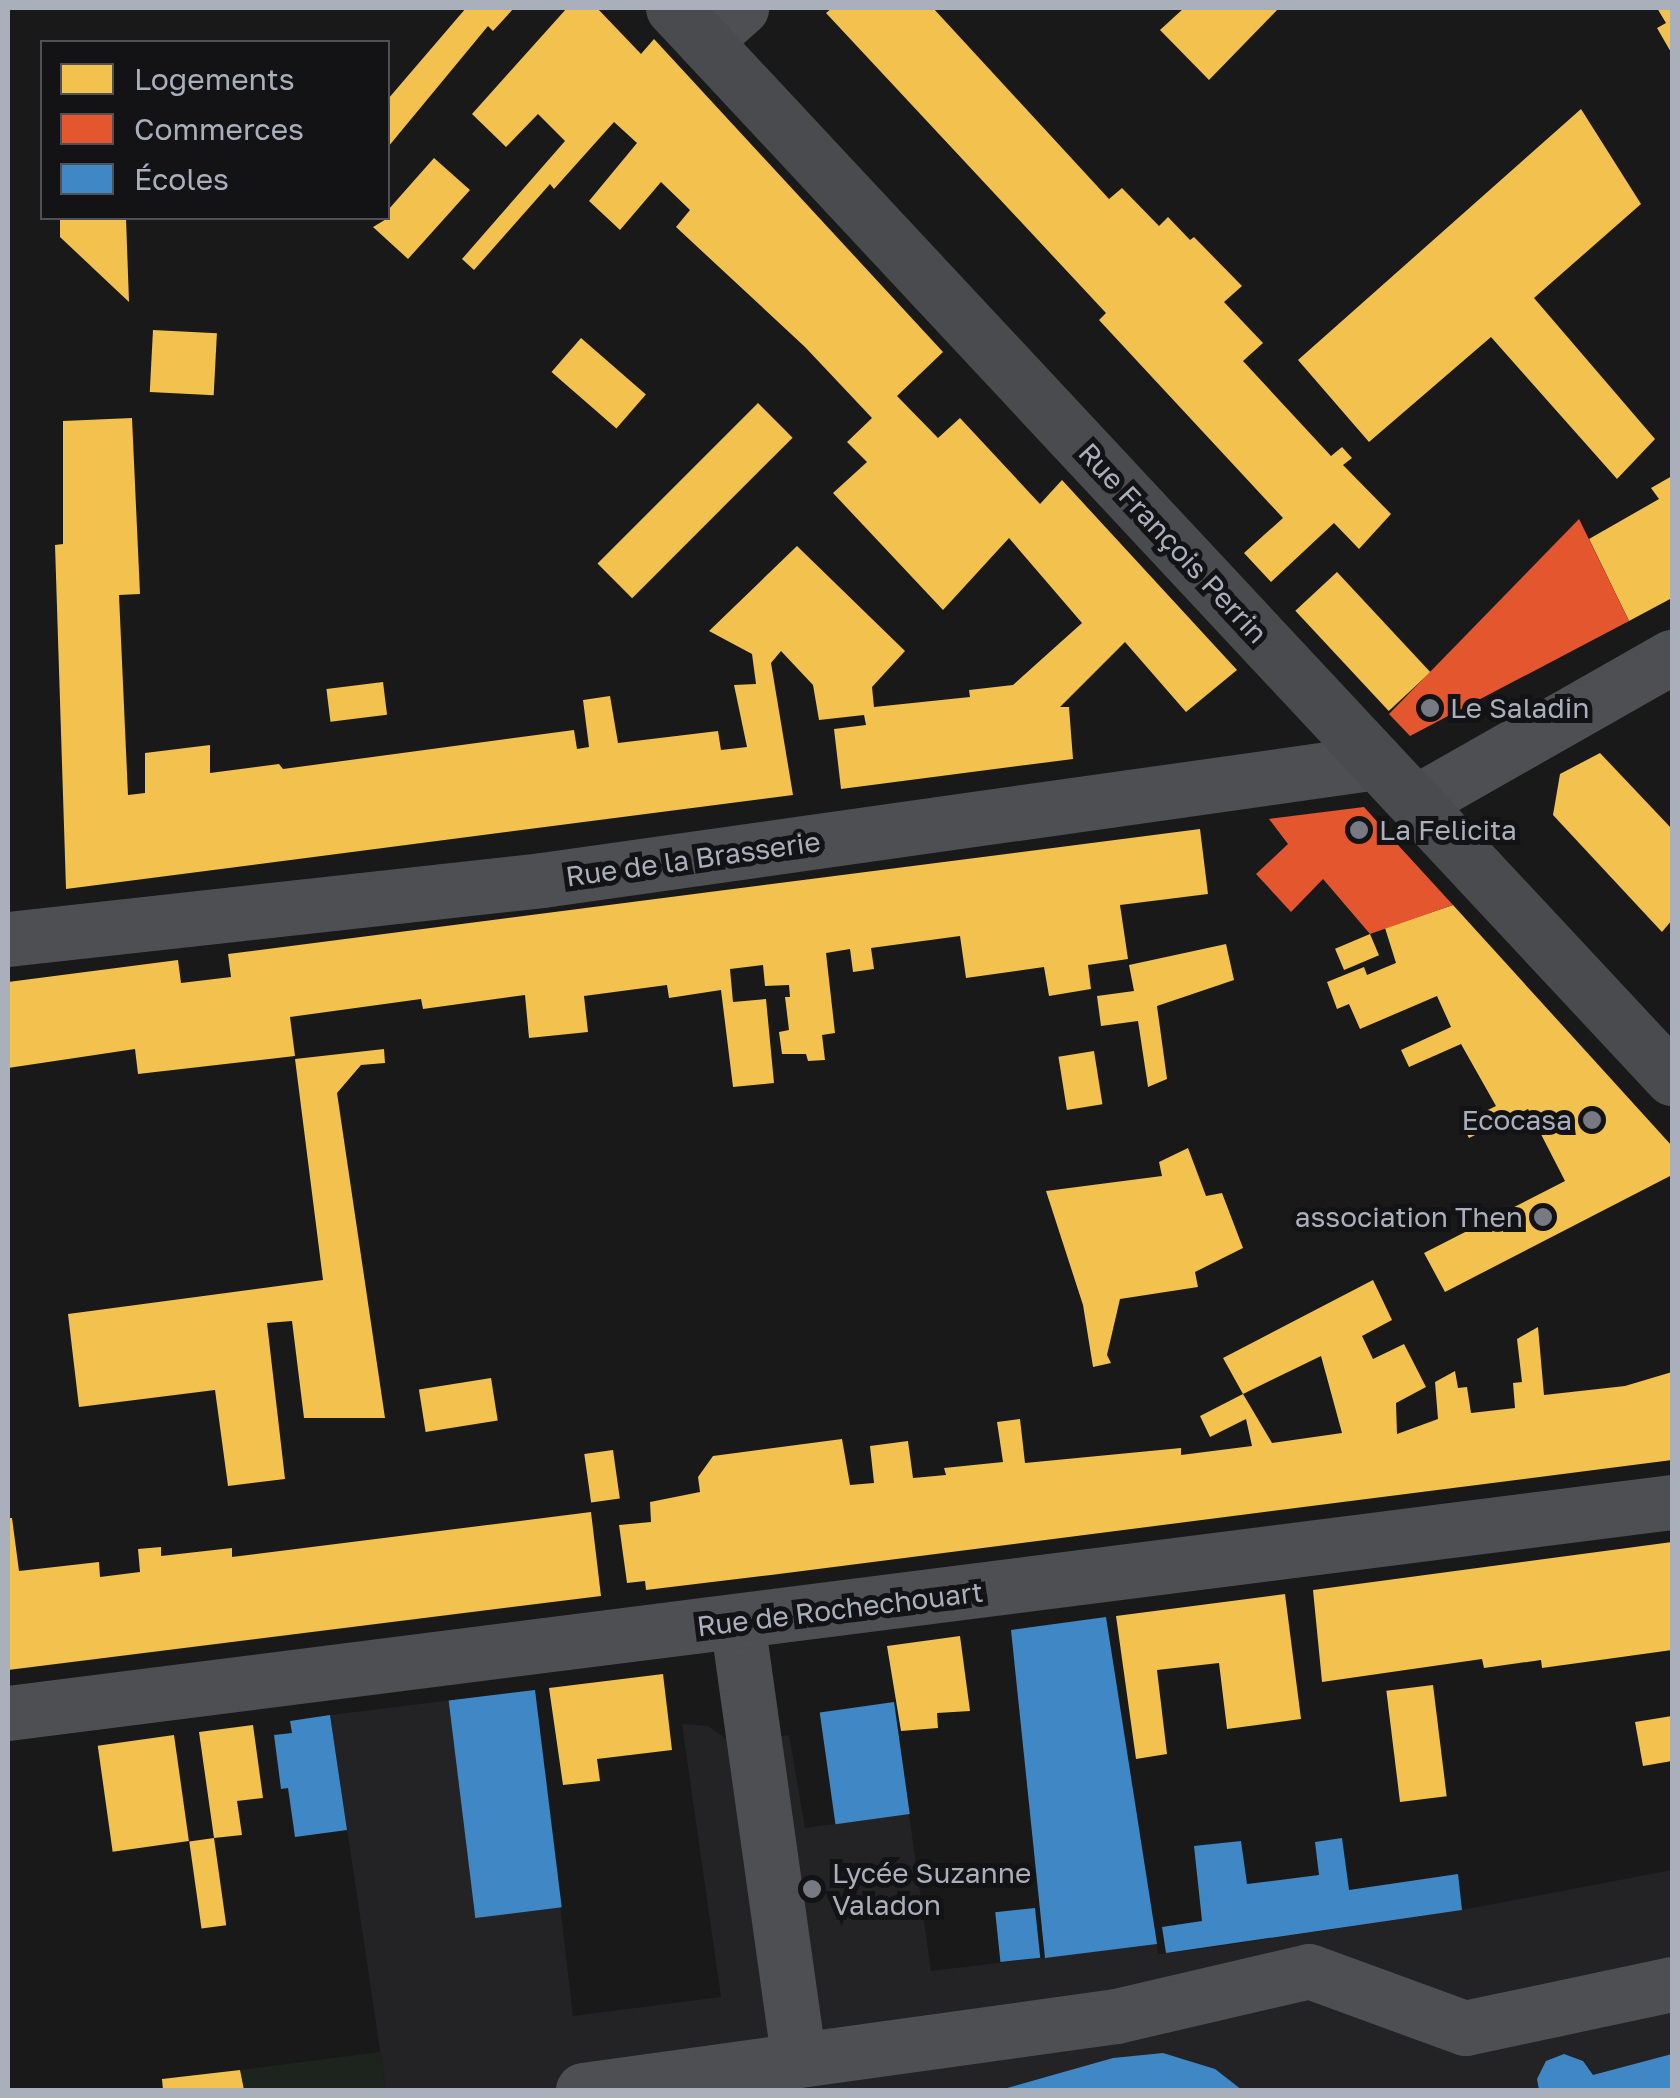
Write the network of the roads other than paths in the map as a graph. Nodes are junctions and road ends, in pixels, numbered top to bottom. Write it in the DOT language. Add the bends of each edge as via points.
graph roads {
  1 [pos="706,19"];
  2 [pos="1672,657"];
  3 [pos="1377,762"];
  4 [pos="1418,801"];
  5 [pos="8,939"];
  6 [pos="1672,1078"];
  7 [pos="1672,1502"];
  8 [pos="738,1621"];
  9 [pos="8,1713"];
  10 [pos="1672,1984"];
  11 [pos="799,2060"];
  12 [pos="582,2090"];
  1 -- 3 [label="main road, Rue François Perrin"];
  2 -- 4 [label="street"];
  3 -- 4 [label="main road, Rue François Perrin"];
  3 -- 5 [label="street, Rue de la Brasserie" via="542,880"];
  4 -- 6 [label="main road, Rue François Perrin"];
  7 -- 8 [label="street, Rue de Rochechouart"];
  8 -- 9 [label="street, Rue de Rochechouart"];
  8 -- 11 [label="street"];
  10 -- 11 [label="street" via="1465,2028 1310,1971 1116,2016"];
  11 -- 12 [label="street"];
}
